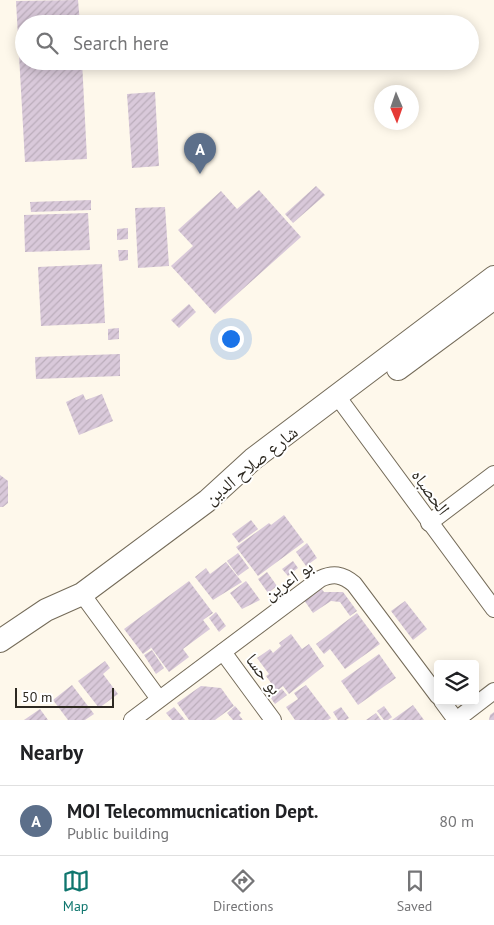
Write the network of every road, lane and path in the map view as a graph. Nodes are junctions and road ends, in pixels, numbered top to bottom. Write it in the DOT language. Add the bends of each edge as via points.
graph roads {
  1 [pos="494,276"];
  2 [pos="494,298"];
  3 [pos="342,402"];
  4 [pos="494,474"];
  5 [pos="429,522"];
  6 [pos="84,597"];
  7 [pos="494,609"];
  8 [pos="0,641"];
  9 [pos="223,652"];
  10 [pos="0,656"];
  11 [pos="434,691"];
  12 [pos="494,691"];
  13 [pos="159,699"];
  14 [pos="445,705"];
  15 [pos="132,720"];
  16 [pos="273,720"];
  17 [pos="456,720"];
  1 -- 3 [label="street, شارع صلاح الدين"];
  2 -- 3 [label="street, شارع صلاح الدين"];
  3 -- 5 [label="street, الحصباه"];
  3 -- 6 [label="street, شارع صلاح الدين" via="229,498"];
  4 -- 5 [label="street"];
  5 -- 7 [label="street, الحصباه"];
  6 -- 8 [label="street, شارع صلاح الدين" via="46,610"];
  6 -- 10 [label="street, شارع صلاح الدين"];
  6 -- 13 [label="street"];
  9 -- 11 [label="street, بو اعرين" via="320,579 338,575 354,584"];
  9 -- 13 [label="street, بو اعرين"];
  9 -- 16 [label="street, بو حسا"];
  12 -- 17 [label="street"];
  13 -- 15 [label="street, بو اعرين"];
  14 -- 17 [label="street"];
}
